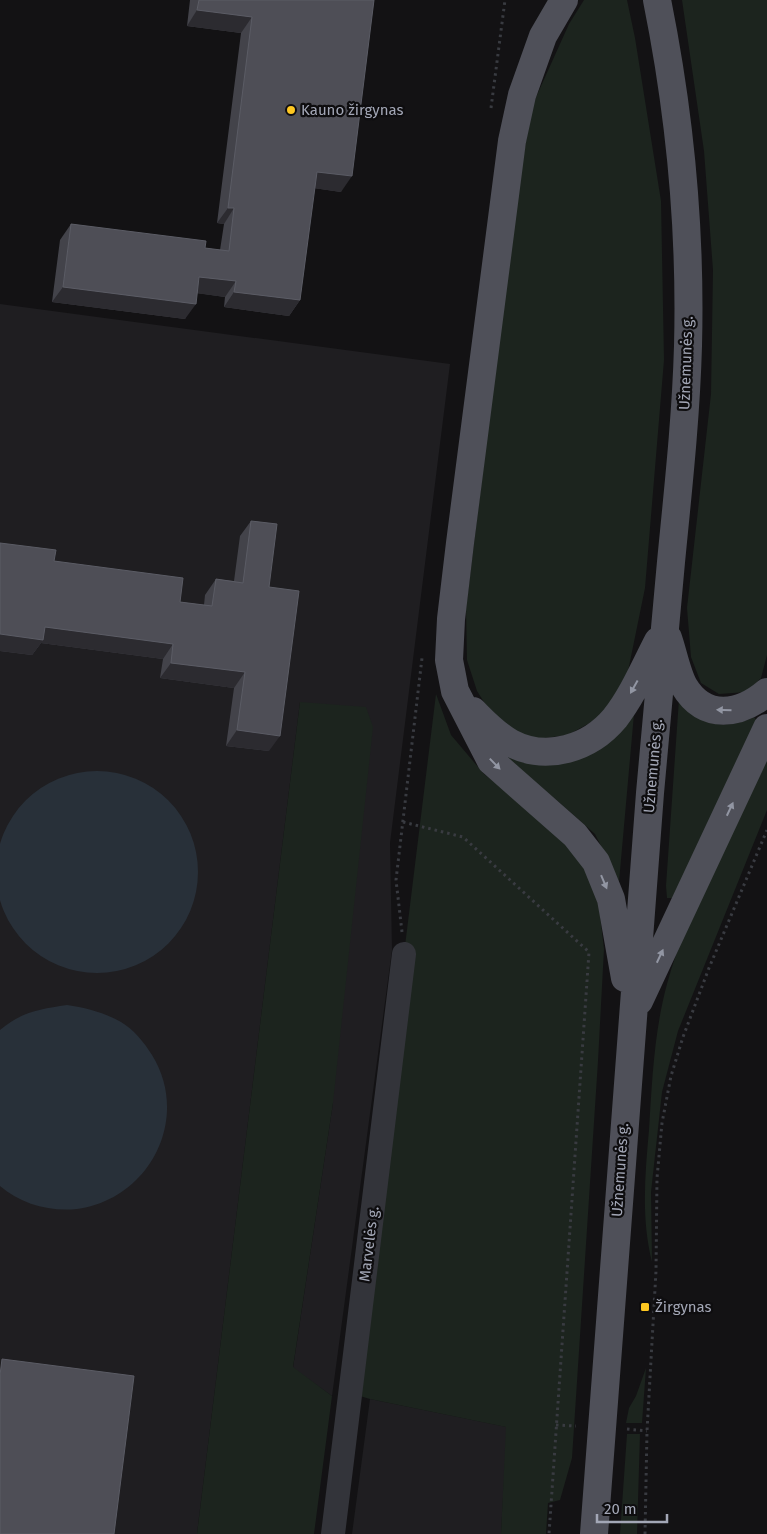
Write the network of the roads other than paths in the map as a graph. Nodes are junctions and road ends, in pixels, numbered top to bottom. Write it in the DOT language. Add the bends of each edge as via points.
graph roads {
  1 [pos="564,0"];
  2 [pos="657,0"];
  3 [pos="665,628"];
  4 [pos="455,691"];
  5 [pos="767,692"];
  6 [pos="767,728"];
  7 [pos="404,954"];
  8 [pos="632,1016"];
  9 [pos="333,1534"];
  10 [pos="594,1534"];
  1 -- 4 [label="main road" via="540,45 522,94 512,141 451,619 449,660"];
  2 -- 3 [label="main road, Užnemunės g." via="680,150 687,261 684,429"];
  3 -- 4 [label="main road, one-way" via="632,692 615,717 584,744 561,751 536,751 512,744 490,729"];
  5 -- 3 [label="main road, one-way" via="754,704 736,710 718,711 700,705 684,686"];
  3 -- 8 [label="main road, Užnemunės g."];
  4 -- 8 [label="main road, one-way" via="491,761 575,835 596,862 611,898"];
  8 -- 6 [label="main road, one-way"];
  7 -- 9 [label="street, Marvelės g."];
  8 -- 10 [label="main road, Užnemunės g."];
}
